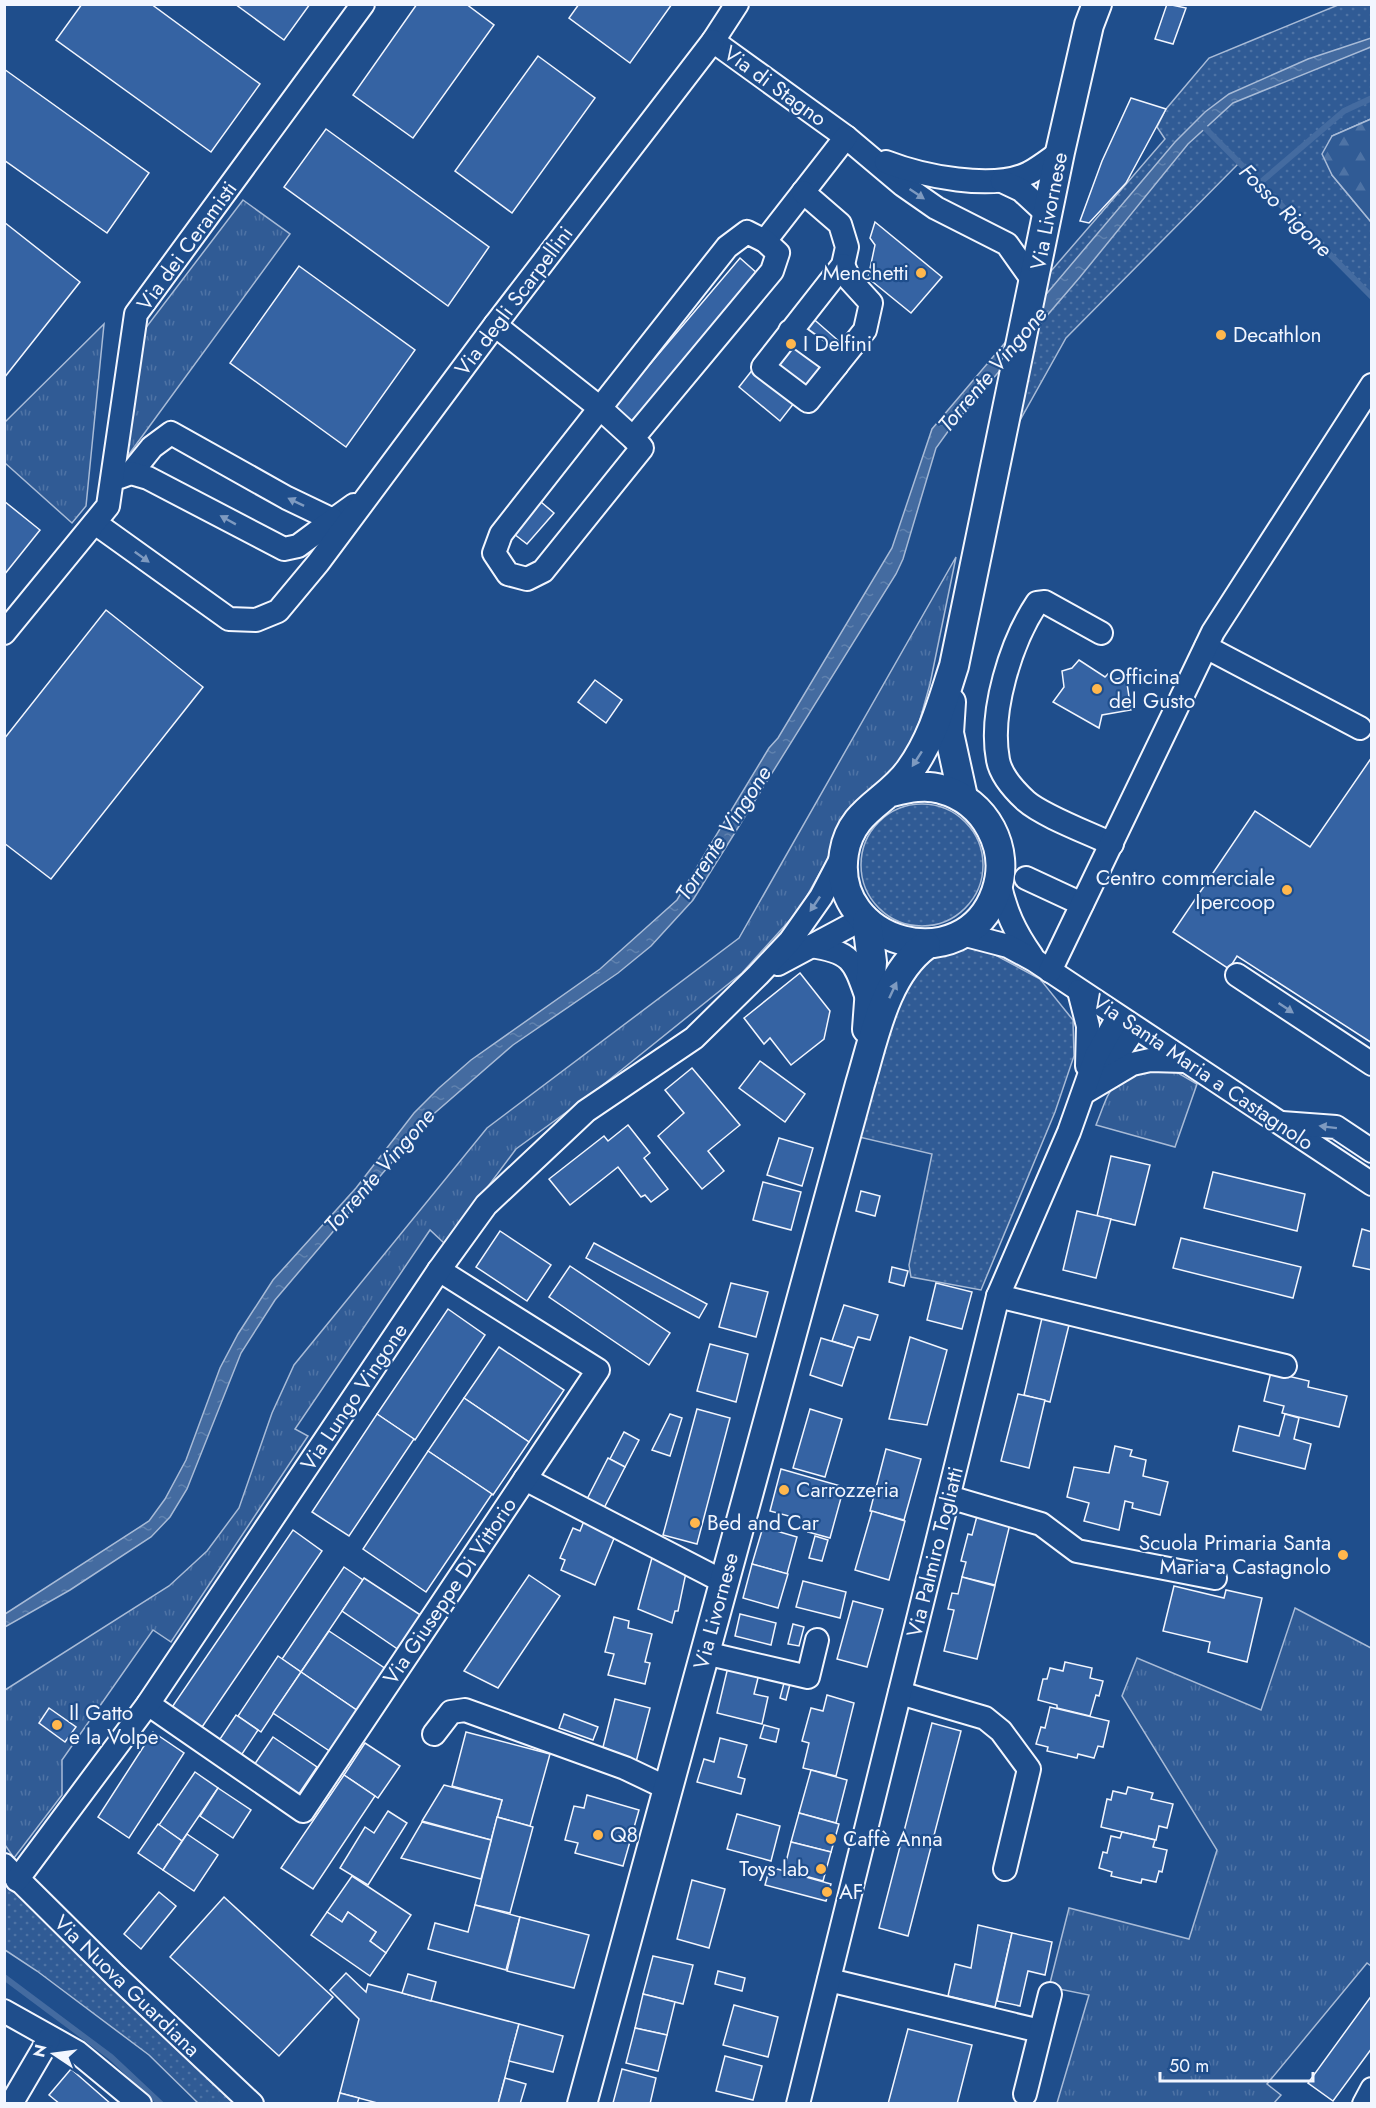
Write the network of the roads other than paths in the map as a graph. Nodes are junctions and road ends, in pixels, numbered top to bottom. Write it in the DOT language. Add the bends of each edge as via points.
graph roads {
  1 [pos="363,4"];
  2 [pos="737,4"];
  3 [pos="1098,4"];
  4 [pos="713,41"];
  5 [pos="846,137"];
  6 [pos="1060,152"];
  7 [pos="872,157"];
  8 [pos="1002,181"];
  9 [pos="803,192"];
  10 [pos="1048,215"];
  11 [pos="765,241"];
  12 [pos="843,266"];
  13 [pos="1032,294"];
  14 [pos="495,325"];
  15 [pos="790,331"];
  16 [pos="837,365"];
  17 [pos="1371,385"];
  18 [pos="600,408"];
  19 [pos="633,438"];
  20 [pos="122,477"];
  21 [pos="365,498"];
  22 [pos="333,520"];
  23 [pos="95,523"];
  24 [pos="4,633"];
  25 [pos="1101,633"];
  26 [pos="1206,647"];
  27 [pos="954,666"];
  28 [pos="1360,728"];
  29 [pos="892,792"];
  30 [pos="963,797"];
  31 [pos="1112,844"];
  32 [pos="844,853"];
  33 [pos="1013,880"];
  34 [pos="1082,904"];
  35 [pos="867,922"];
  36 [pos="962,934"];
  37 [pos="926,945"];
  38 [pos="811,946"];
  39 [pos="1042,965"];
  40 [pos="758,975"];
  41 [pos="1237,975"];
  42 [pos="1079,991"];
  43 [pos="869,1006"];
  44 [pos="1127,1022"];
  45 [pos="1185,1061"];
  46 [pos="1371,1064"];
  47 [pos="860,1084"];
  48 [pos="1085,1092"];
  49 [pos="1278,1122"];
  50 [pos="1371,1151"];
  51 [pos="1371,1184"];
  52 [pos="439,1270"];
  53 [pos="999,1296"];
  54 [pos="1285,1366"];
  55 [pos="525,1479"];
  56 [pos="949,1497"];
  57 [pos="1215,1578"];
  58 [pos="724,1582"];
  59 [pos="817,1640"];
  60 [pos="705,1653"];
  61 [pos="900,1693"];
  62 [pos="148,1704"];
  63 [pos="434,1734"];
  64 [pos="667,1788"];
  65 [pos="1005,1869"];
  66 [pos="10,1873"];
  67 [pos="829,1980"];
  68 [pos="1050,1994"];
  69 [pos="4,2011"];
  70 [pos="1040,2031"];
  71 [pos="49,2039"];
  72 [pos="1371,2089"];
  73 [pos="1025,2094"];
  74 [pos="11,2103"];
  75 [pos="140,2103"];
  76 [pos="252,2103"];
  77 [pos="582,2103"];
  78 [pos="798,2103"];
  79 [pos="1364,2103"];
  1 -- 20 [label="street, Via dei Ceramisti" via="136,314"];
  2 -- 4 [label="street, Via di Stagno"];
  3 -- 6 [label="main road, Via Livornese" via="1089,25"];
  4 -- 5 [label="street, Via di Stagno"];
  4 -- 14 [label="street, Via degli Scarpellini"];
  5 -- 7 [label="street, Via di Stagno"];
  5 -- 9 [label="street"];
  6 -- 8 [label="street, Via di Stagno" via="1028,174"];
  6 -- 10 [label="main road, Via Livornese"];
  7 -- 8 [label="street, Via di Stagno" via="914,173"];
  7 -- 13 [label="street, Via di Stagno, one-way" via="936,208 1006,244"];
  8 -- 10 [label="street, Via di Stagno" via="1022,190"];
  9 -- 11 [label="street"];
  9 -- 12 [label="street" via="840,224 847,247"];
  10 -- 13 [label="main road, Via Livornese"];
  11 -- 18 [label="street" via="747,232 728,247"];
  11 -- 19 [label="street" via="778,253 772,271"];
  12 -- 15 [label="street"];
  12 -- 16 [label="street" via="871,303 865,330"];
  13 -- 27 [label="main road, Via Livornese"];
  14 -- 18 [label="street"];
  14 -- 21 [label="street, Via degli Scarpellini"];
  15 -- 16 [label="street"];
  15 -- 16 [label="street" via="763,367 808,401"];
  17 -- 26 [label="street"];
  18 -- 19 [label="street"];
  18 -- 19 [label="street" via="501,534 494,553 508,574 527,579 543,571 642,448"];
  22 -- 20 [label="street, one-way" via="298,546 284,549 148,477"];
  22 -- 20 [label="street, one-way" via="171,433"];
  20 -- 23 [label="street, Via dei Ceramisti"];
  21 -- 22 [label="street"];
  23 -- 21 [label="street, Via degli Scarpellini, one-way" via="229,619 256,620 278,611"];
  23 -- 24 [label="street, Via dei Ceramisti"];
  25 -- 31 [label="street" via="1045,602 1037,603 1016,641 1007,670 997,723 997,747 1002,772 1028,803"];
  26 -- 28 [label="street"];
  26 -- 31 [label="street"];
  27 -- 29 [label="main road, Via Livornese, one-way" via="935,726 921,754"];
  27 -- 30 [label="main road, Via Livornese" via="949,733"];
  29 -- 30 [label="main road, Via Livornese" via="916,786 940,788"];
  29 -- 32 [label="main road, Via Livornese" via="869,806 853,828"];
  30 -- 33 [label="main road, Via Livornese" via="981,813 994,833"];
  31 -- 34 [label="street"];
  32 -- 35 [label="main road, Via Livornese" via="844,878 849,894"];
  32 -- 40 [label="street, Via Lungo Vingone, one-way" via="821,897 790,941"];
  33 -- 34 [label="street"];
  33 -- 36 [label="main road, Via Livornese"];
  33 -- 39 [label="street, Via Santa Maria a Castagnolo" via="1005,909 1015,932"];
  34 -- 39 [label="street"];
  35 -- 37 [label="main road, Via Livornese" via="882,934"];
  35 -- 38 [label="street, Via Lungo Vingone" via="851,925"];
  35 -- 43 [label="main road, Via Livornese" via="872,962"];
  36 -- 37 [label="main road, Via Livornese"];
  36 -- 39 [label="street, Via Santa Maria a Castagnolo" via="1008,946"];
  47 -- 37 [label="main road, Via Livornese, one-way" via="893,989 912,955"];
  38 -- 40 [label="street, Via Lungo Vingone"];
  38 -- 43 [label="street" via="847,956 856,967"];
  39 -- 42 [label="street, Via Santa Maria a Castagnolo"];
  40 -- 52 [label="street, Via Lungo Vingone" via="694,1038 586,1111 486,1205"];
  41 -- 46 [label="street, one-way"];
  42 -- 44 [label="street, Via Santa Maria a Castagnolo"];
  42 -- 48 [label="street" via="1089,1039"];
  43 -- 47 [label="main road, Via Livornese"];
  44 -- 45 [label="street, Via Santa Maria a Castagnolo"];
  44 -- 48 [label="street, Via Palmiro Togliatti" via="1096,1056"];
  45 -- 48 [label="street" via="1132,1064"];
  45 -- 49 [label="street, Via Santa Maria a Castagnolo"];
  47 -- 58 [label="main road, Via Livornese"];
  48 -- 53 [label="street, Via Palmiro Togliatti"];
  50 -- 49 [label="street, one-way" via="1336,1127"];
  49 -- 51 [label="street, Via Santa Maria a Castagnolo"];
  52 -- 55 [label="street, Via Giuseppe Di Vittorio" via="598,1370"];
  52 -- 62 [label="street, Via Lungo Vingone"];
  53 -- 54 [label="street"];
  53 -- 56 [label="street, Via Palmiro Togliatti"];
  55 -- 58 [label="street"];
  55 -- 62 [label="street, Via Giuseppe Di Vittorio" via="303,1811"];
  56 -- 57 [label="street" via="1041,1524 1077,1551"];
  56 -- 61 [label="street, Via Palmiro Togliatti"];
  58 -- 60 [label="main road, Via Livornese"];
  59 -- 60 [label="street" via="808,1677"];
  60 -- 64 [label="main road, Via Livornese"];
  61 -- 65 [label="street" via="985,1718 1001,1731 1029,1769"];
  61 -- 67 [label="street, Via Palmiro Togliatti"];
  62 -- 66 [label="street, Via Lungo Vingone"];
  63 -- 64 [label="street" via="451,1712 465,1710 626,1768"];
  64 -- 77 [label="main road, Via Livornese"];
  66 -- 76 [label="street, Via Nuova Guardiana"];
  67 -- 70 [label="street"];
  67 -- 78 [label="street, Via Palmiro Togliatti"];
  68 -- 70 [label="street"];
  69 -- 71 [label="street"];
  70 -- 73 [label="street"];
  71 -- 74 [label="street"];
  71 -- 75 [label="street" via="77,2052"];
  72 -- 79 [label="street"];
}
